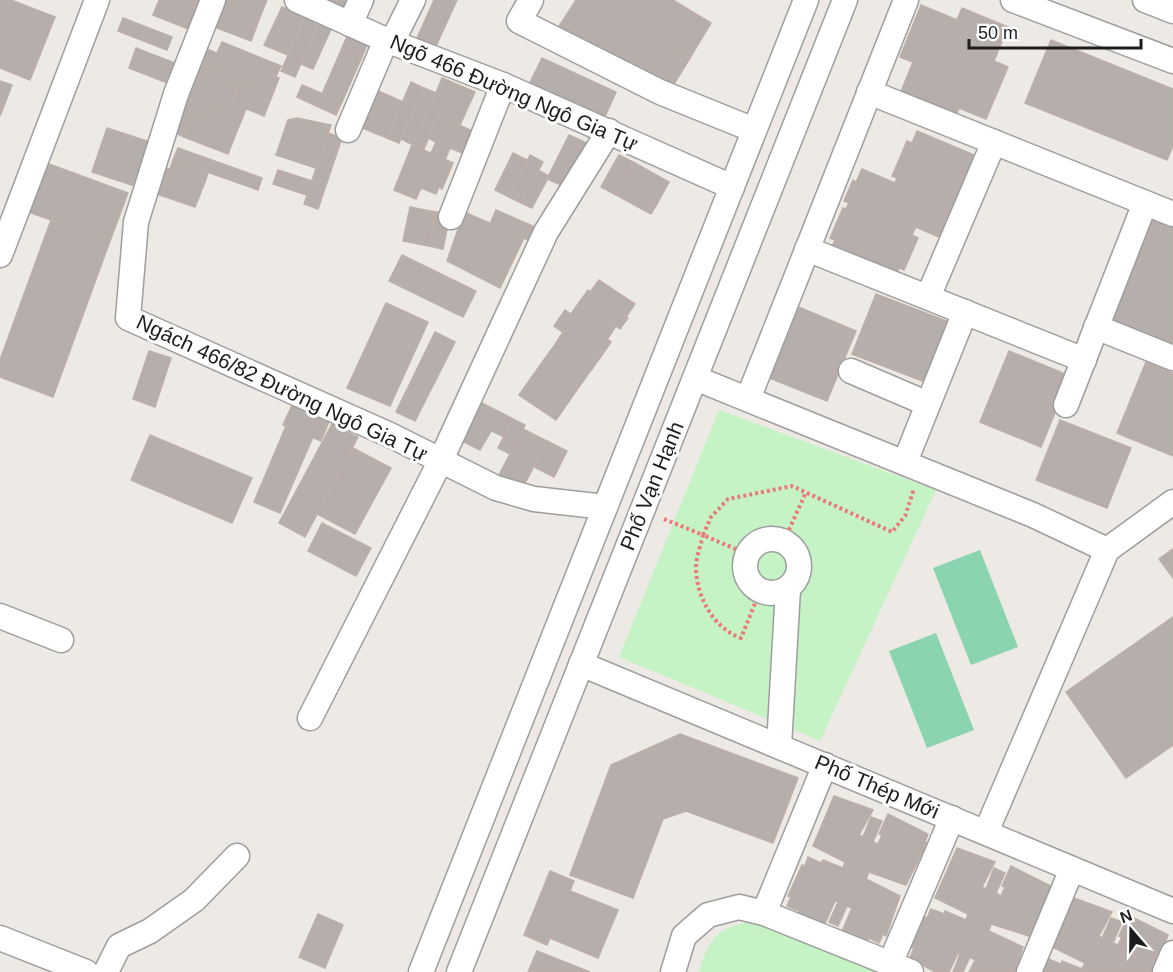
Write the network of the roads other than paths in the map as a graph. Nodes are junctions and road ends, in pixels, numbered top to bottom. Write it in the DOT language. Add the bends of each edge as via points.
graph roads {
  1 [pos="97,0"];
  2 [pos="213,0"];
  3 [pos="361,0"];
  4 [pos="412,0"];
  5 [pos="531,0"];
  6 [pos="806,0"];
  7 [pos="845,0"];
  8 [pos="906,0"];
  9 [pos="1013,0"];
  10 [pos="1148,1"];
  11 [pos="308,2"];
  12 [pos="1173,11"];
  13 [pos="350,24"];
  14 [pos="389,41"];
  15 [pos="1173,61"];
  16 [pos="503,85"];
  17 [pos="869,92"];
  18 [pos="348,130"];
  19 [pos="754,130"];
  20 [pos="609,131"];
  21 [pos="994,142"];
  22 [pos="732,187"];
  23 [pos="1165,206"];
  24 [pos="451,217"];
  25 [pos="807,249"];
  26 [pos="0,255"];
  27 [pos="928,297"];
  28 [pos="965,312"];
  29 [pos="1096,327"];
  30 [pos="1173,357"];
  31 [pos="1084,360"];
  32 [pos="851,371"];
  33 [pos="694,378"];
  34 [pos="748,399"];
  35 [pos="928,404"];
  36 [pos="1066,405"];
  37 [pos="441,462"];
  38 [pos="913,465"];
  39 [pos="1173,502"];
  40 [pos="605,507"];
  41 [pos="1107,550"];
  42 [pos="788,589"];
  43 [pos="0,616"];
  44 [pos="61,640"];
  45 [pos="581,664"];
  46 [pos="310,718"];
  47 [pos="779,746"];
  48 [pos="825,765"];
  49 [pos="952,818"];
  50 [pos="986,832"];
  51 [pos="237,856"];
  52 [pos="1072,869"];
  53 [pos="1173,911"];
  54 [pos="764,913"];
  55 [pos="0,938"];
  56 [pos="1173,953"];
  57 [pos="901,968"];
  58 [pos="86,972"];
  59 [pos="106,972"];
  60 [pos="421,972"];
  61 [pos="459,972"];
  62 [pos="673,972"];
  63 [pos="1029,972"];
  64 [pos="1165,972"];
  1 -- 26 [label="street"];
  2 -- 37 [label="street, Ngách 466/82 Đường Ngô Gia Tự" via="176,94 136,222 128,318 390,435"];
  3 -- 13 [label="street"];
  4 -- 14 [label="street"];
  5 -- 19 [label="street" via="519,21 660,92"];
  6 -- 19 [label="street, Phố Vạn Hạnh"];
  7 -- 33 [label="street, Phố Vạn Hạnh"];
  8 -- 17 [label="street"];
  9 -- 15 [label="street"];
  10 -- 12 [label="street"];
  11 -- 13 [label="street, Ngõ 466 Đường Ngô Gia Tự"];
  13 -- 14 [label="street, Ngõ 466 Đường Ngô Gia Tự"];
  14 -- 16 [label="street, Ngõ 466 Đường Ngô Gia Tự"];
  14 -- 18 [label="street"];
  16 -- 20 [label="street, Ngõ 466 Đường Ngô Gia Tự"];
  16 -- 24 [label="street"];
  17 -- 21 [label="street"];
  17 -- 25 [label="street"];
  19 -- 22 [label="street, Phố Vạn Hạnh"];
  20 -- 22 [label="street, Ngõ 466 Đường Ngô Gia Tự"];
  20 -- 37 [label="street" via="546,232"];
  21 -- 23 [label="street"];
  21 -- 27 [label="street"];
  22 -- 40 [label="street, Phố Vạn Hạnh"];
  23 -- 29 [label="street"];
  25 -- 27 [label="street"];
  25 -- 34 [label="street"];
  27 -- 28 [label="street"];
  28 -- 31 [label="street"];
  28 -- 35 [label="street"];
  29 -- 30 [label="street"];
  29 -- 31 [label="street"];
  31 -- 36 [label="street"];
  32 -- 35 [label="street"];
  33 -- 34 [label="street"];
  33 -- 45 [label="street, Phố Vạn Hạnh"];
  34 -- 38 [label="street"];
  35 -- 38 [label="street"];
  37 -- 40 [label="street" via="496,488 534,499"];
  37 -- 46 [label="street"];
  38 -- 41 [label="street"];
  39 -- 41 [label="street"];
  40 -- 60 [label="street, Phố Vạn Hạnh"];
  41 -- 50 [label="street"];
  42 -- 42 [label="street" via="798,578 800,564 795,550 784,541 756,543 747,554 744,569 750,582 760,591 775,594"];
  42 -- 47 [label="street"];
  43 -- 44 [label="street"];
  45 -- 47 [label="street, Phố Thép Mới"];
  45 -- 61 [label="street, Phố Vạn Hạnh"];
  47 -- 48 [label="street, Phố Thép Mới"];
  48 -- 49 [label="street, Phố Thép Mới"];
  48 -- 54 [label="street"];
  49 -- 50 [label="street, Phố Thép Mới"];
  49 -- 57 [label="street"];
  50 -- 52 [label="street, Phố Thép Mới"];
  51 -- 59 [label="street" via="194,900 150,931 120,946"];
  52 -- 53 [label="street, Phố Thép Mới"];
  52 -- 63 [label="street"];
  54 -- 57 [label="street"];
  54 -- 62 [label="street" via="740,907 708,915 684,936"];
  55 -- 58 [label="street"];
  56 -- 64 [label="street"];
}
